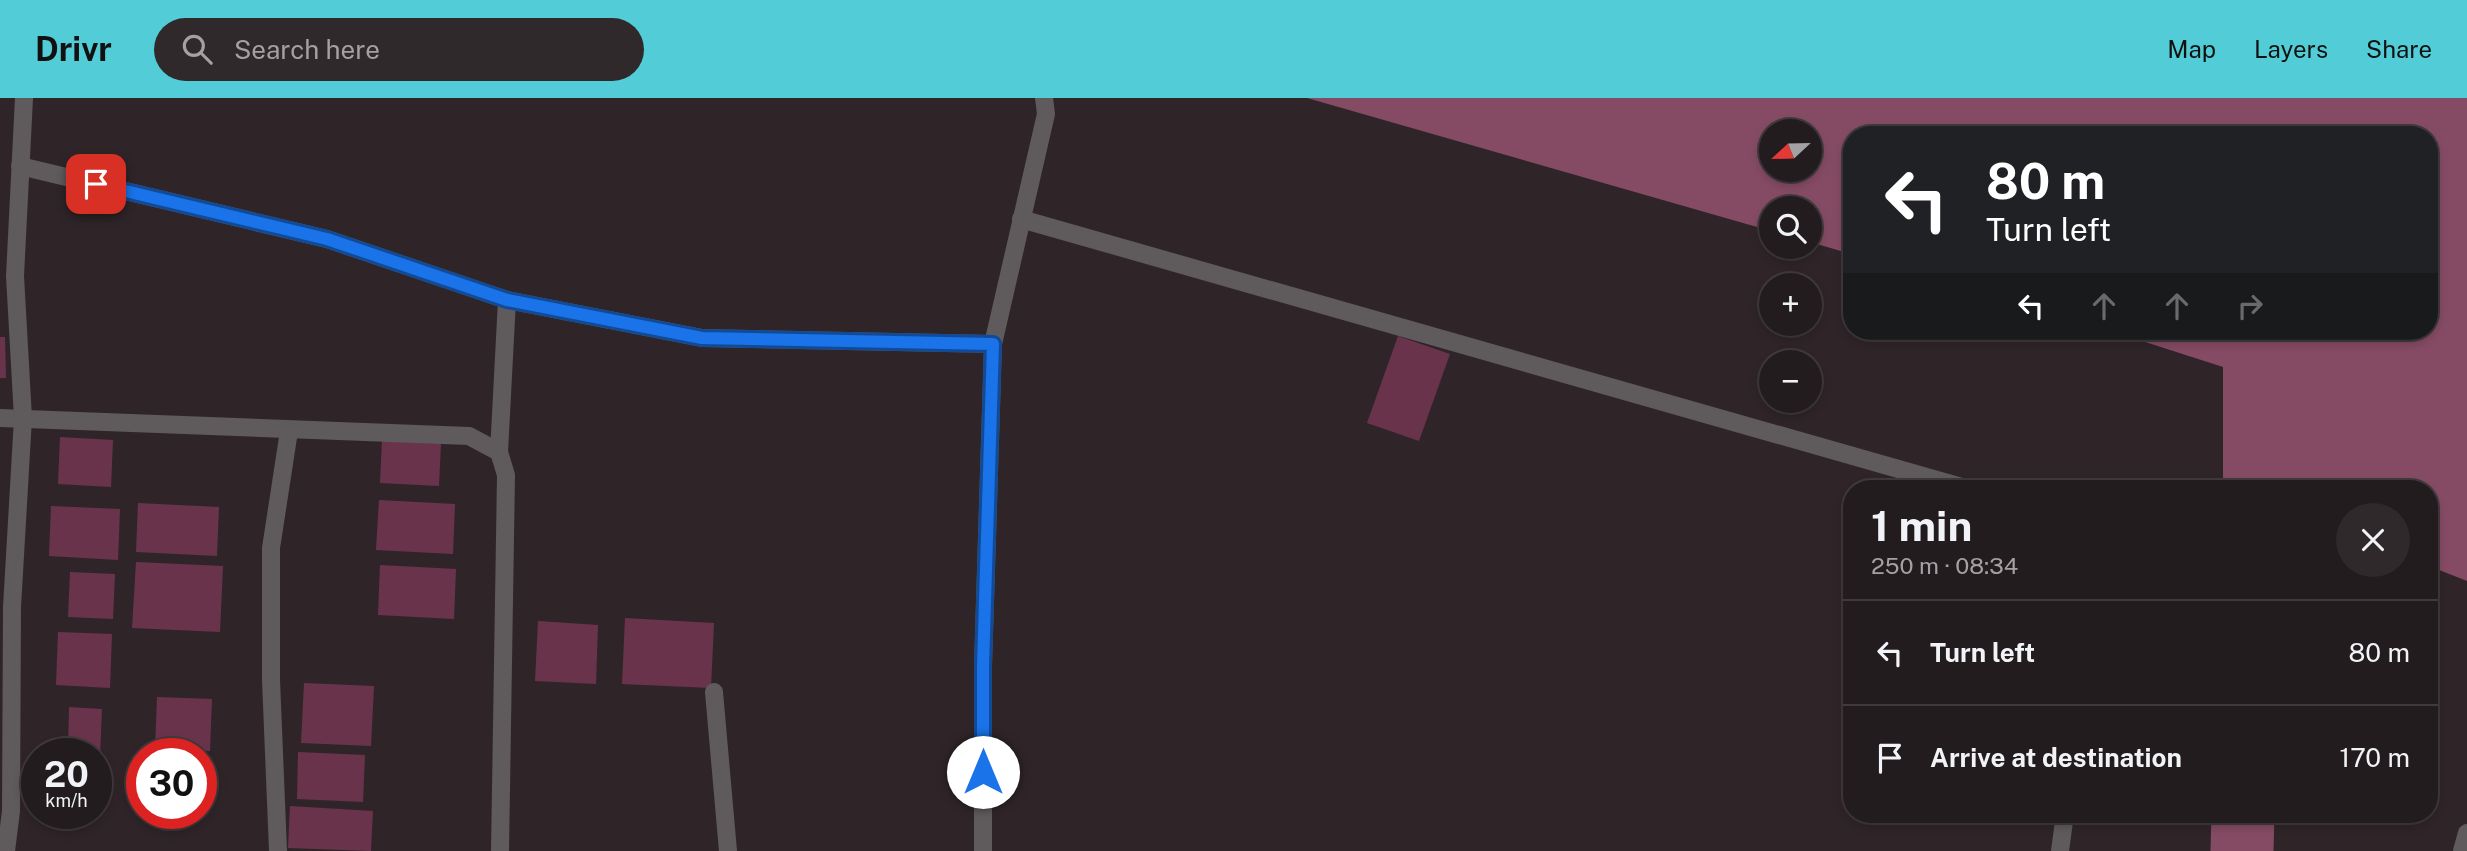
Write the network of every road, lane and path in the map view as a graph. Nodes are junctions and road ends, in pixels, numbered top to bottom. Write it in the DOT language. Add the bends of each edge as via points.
graph roads {
  1 [pos="24,98"];
  2 [pos="1044,98"];
  3 [pos="20,166"];
  4 [pos="1021,219"];
  5 [pos="507,300"];
  6 [pos="993,344"];
  7 [pos="0,418"];
  8 [pos="23,418"];
  9 [pos="289,431"];
  10 [pos="499,452"];
  11 [pos="1937,480"];
  12 [pos="714,692"];
  13 [pos="2064,823"];
  14 [pos="2467,832"];
  15 [pos="6,851"];
  16 [pos="278,851"];
  17 [pos="500,851"];
  18 [pos="729,851"];
  19 [pos="983,851"];
  20 [pos="2060,851"];
  21 [pos="2462,851"];
  1 -- 3 [label="street"];
  2 -- 4 [label="street" via="1046,114"];
  3 -- 5 [label="street" via="327,239"];
  3 -- 8 [label="street" via="15,276"];
  4 -- 6 [label="street"];
  4 -- 11 [label="street"];
  5 -- 6 [label="street" via="702,338"];
  5 -- 10 [label="street"];
  6 -- 19 [label="street" via="983,666"];
  7 -- 8 [label="street"];
  8 -- 9 [label="street"];
  8 -- 15 [label="street" via="12,607 11,811"];
  9 -- 10 [label="street" via="469,436"];
  9 -- 16 [label="street" via="271,548"];
  10 -- 17 [label="street" via="506,475"];
  12 -- 18 [label="street"];
  13 -- 20 [label="street"];
  14 -- 21 [label="street"];
}
